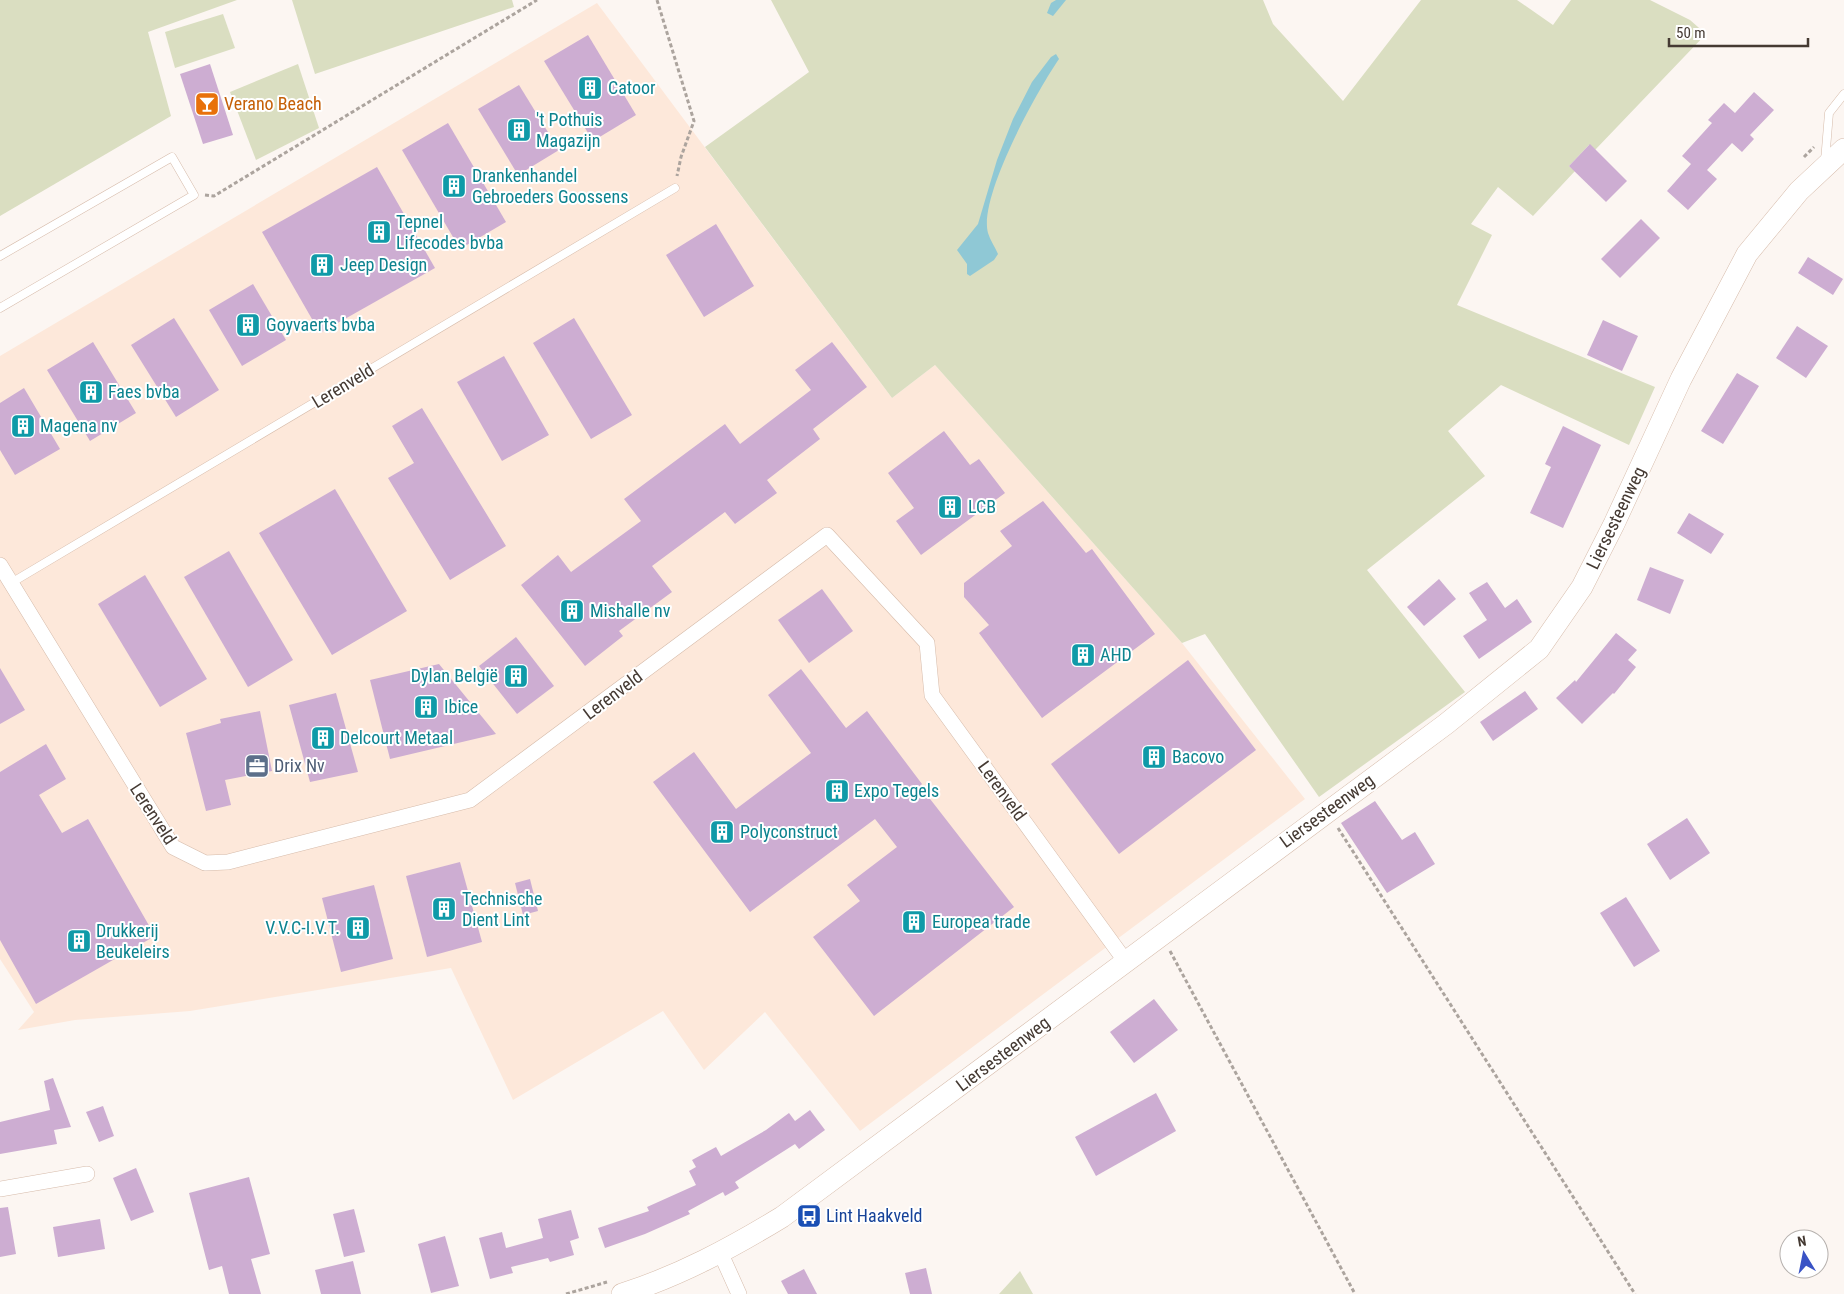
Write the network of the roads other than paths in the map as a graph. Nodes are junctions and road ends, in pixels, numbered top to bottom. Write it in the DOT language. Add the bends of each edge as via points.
graph roads {
  1 [pos="1844,94"];
  2 [pos="1844,150"];
  3 [pos="1825,166"];
  4 [pos="675,188"];
  5 [pos="0,256"];
  6 [pos="0,308"];
  7 [pos="0,565"];
  8 [pos="11,583"];
  9 [pos="1126,962"];
  10 [pos="87,1174"];
  11 [pos="0,1190"];
  12 [pos="721,1254"];
  13 [pos="622,1294"];
  14 [pos="739,1294"];
  1 -- 3 [label="lane" via="1829,113"];
  2 -- 3 [label="street, Liersesteenweg"];
  3 -- 9 [label="street, Liersesteenweg" via="1747,254 1681,379 1582,587 1539,649 1446,724"];
  4 -- 8 [label="lane, Lerenveld"];
  5 -- 6 [label="lane" via="172,157 194,195"];
  7 -- 8 [label="street, Lerenveld"];
  8 -- 9 [label="street, Lerenveld" via="173,847 205,863 228,862 470,800 827,535 927,643 932,695"];
  9 -- 12 [label="street, Liersesteenweg" via="782,1217"];
  10 -- 11 [label="street"];
  12 -- 13 [label="street, Liersesteenweg"];
  12 -- 14 [label="street"];
}
